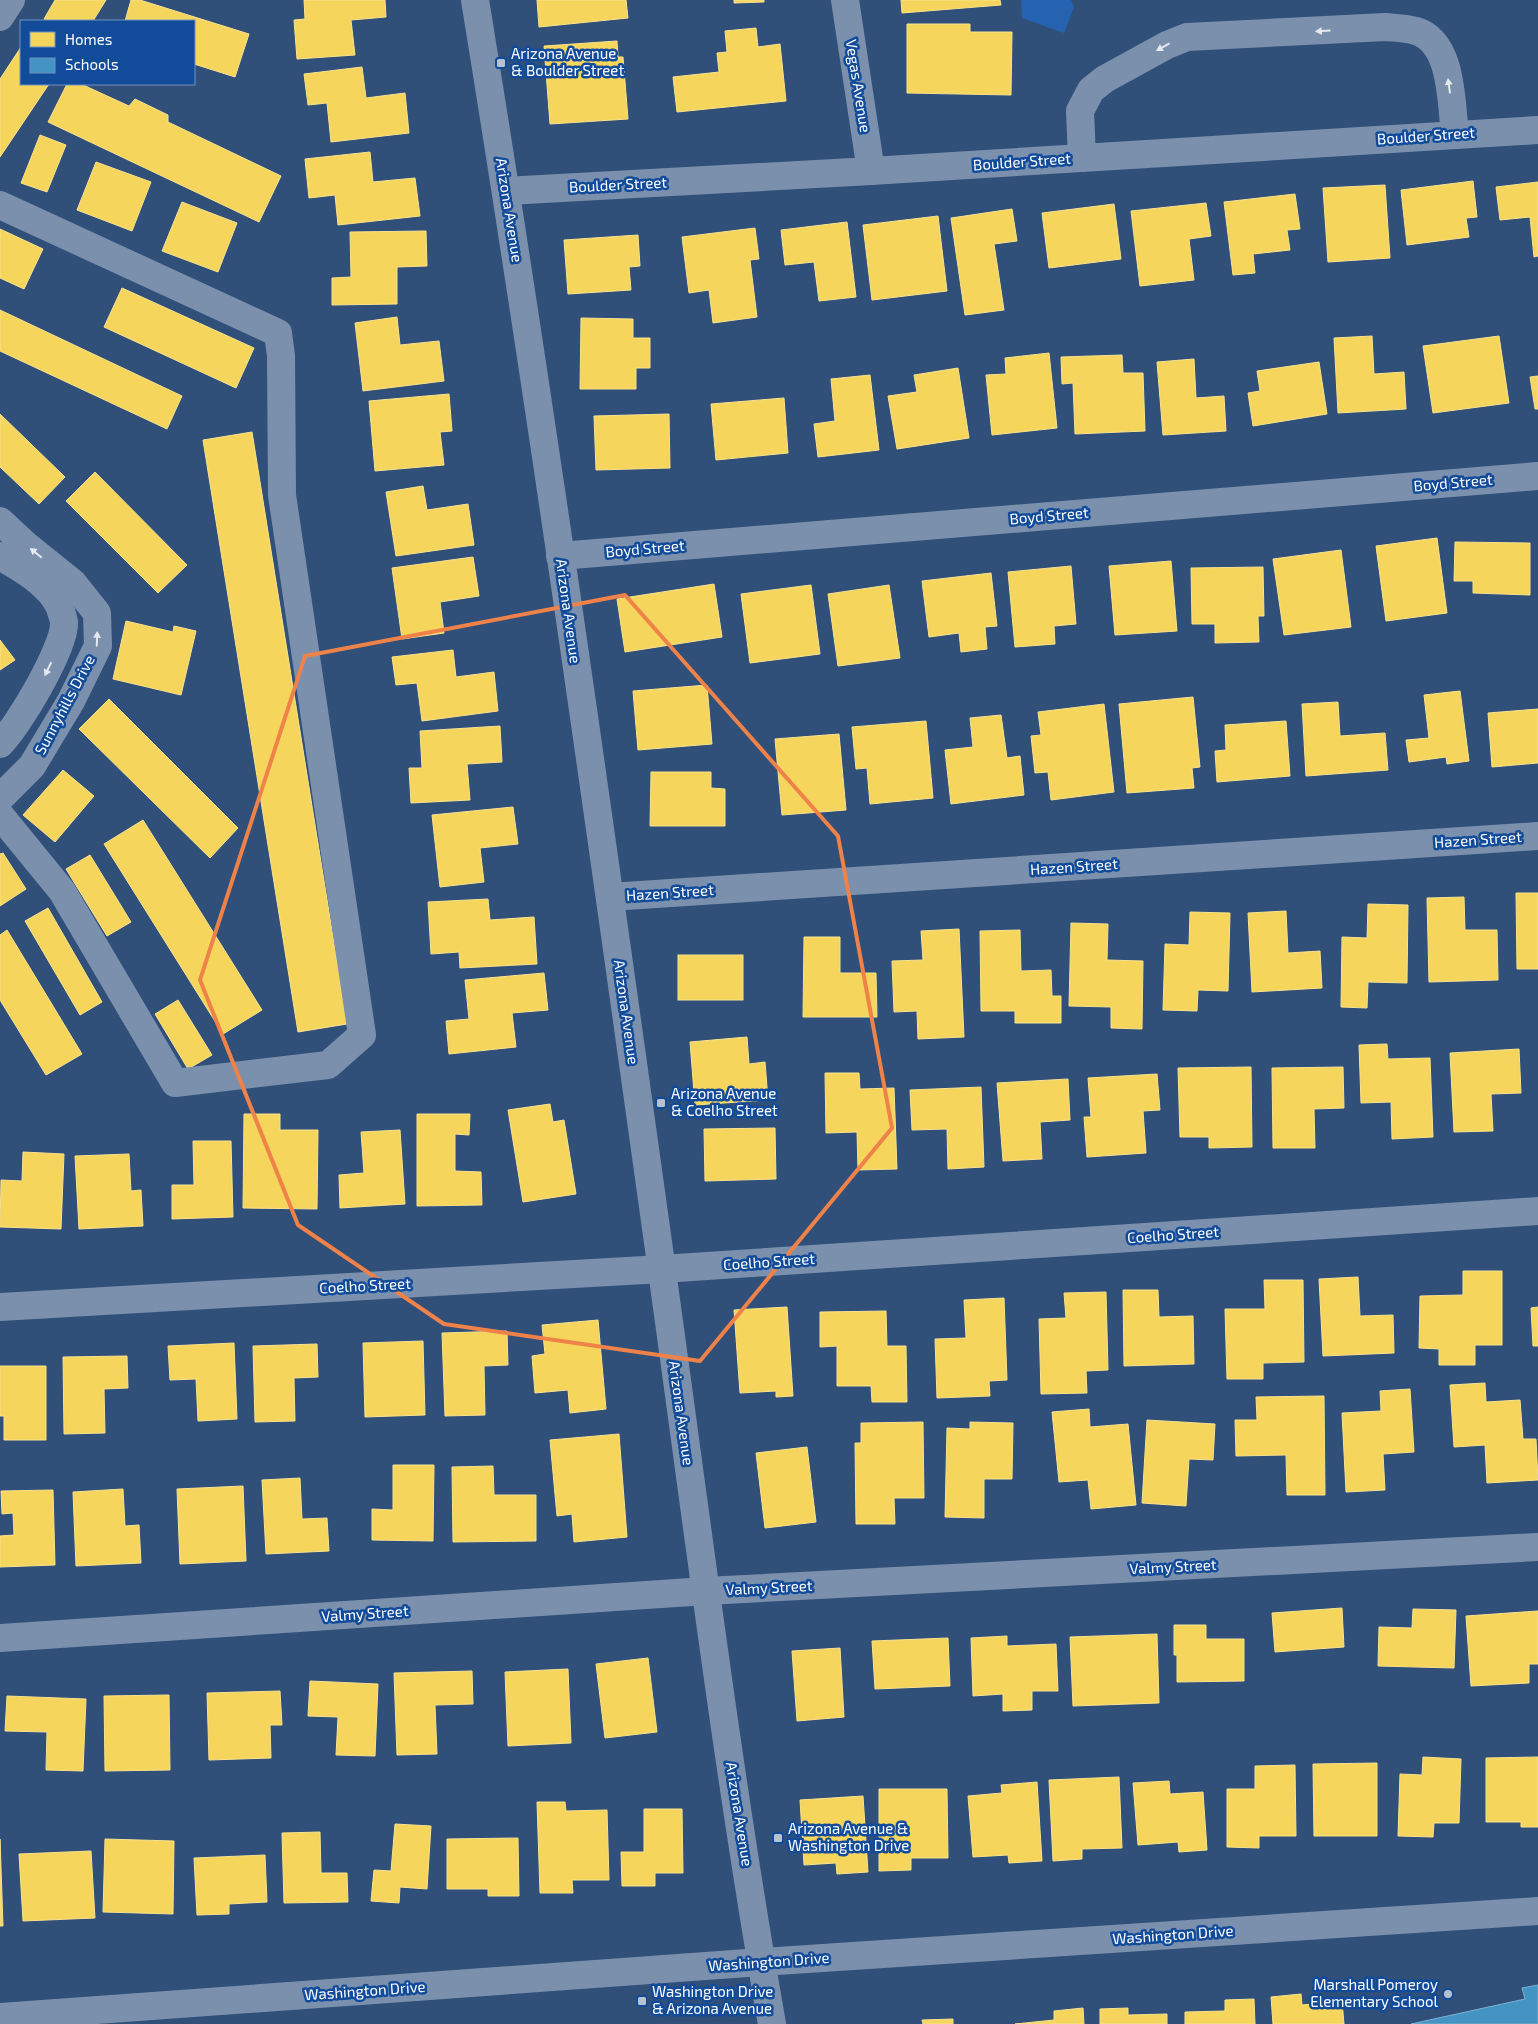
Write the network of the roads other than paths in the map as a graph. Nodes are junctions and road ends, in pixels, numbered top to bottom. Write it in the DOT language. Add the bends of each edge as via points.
graph roads {
  1 [pos="11,0"];
  2 [pos="475,0"];
  3 [pos="845,0"];
  4 [pos="0,17"];
  5 [pos="1538,130"];
  6 [pos="1455,135"];
  7 [pos="1082,158"];
  8 [pos="870,171"];
  9 [pos="506,191"];
  10 [pos="0,205"];
  11 [pos="1538,476"];
  12 [pos="0,521"];
  13 [pos="0,556"];
  14 [pos="560,556"];
  15 [pos="0,744"];
  16 [pos="0,798"];
  17 [pos="0,815"];
  18 [pos="1538,836"];
  19 [pos="610,897"];
  20 [pos="1538,1211"];
  21 [pos="662,1269"];
  22 [pos="0,1308"];
  23 [pos="1538,1547"];
  24 [pos="706,1591"];
  25 [pos="0,1638"];
  26 [pos="1538,1912"];
  27 [pos="761,1962"];
  28 [pos="0,2017"];
  29 [pos="772,2024"];
  1 -- 4 [label="street"];
  2 -- 9 [label="street, Arizona Avenue"];
  3 -- 8 [label="street, Vegas Avenue"];
  5 -- 6 [label="street, Boulder Street"];
  6 -- 7 [label="street, Boulder Street"];
  6 -- 7 [label="street, one-way" via="1444,58 1433,40 1416,31 1385,27 1187,37 1167,44 1091,90 1080,111"];
  7 -- 8 [label="street, Boulder Street"];
  8 -- 9 [label="street, Boulder Street"];
  9 -- 14 [label="street, Arizona Avenue"];
  10 -- 17 [label="street" via="278,333 282,356 282,495 362,1035 328,1065 175,1083 62,891"];
  11 -- 14 [label="street, Boyd Street"];
  16 -- 12 [label="street, Sunnyhills Drive, one-way" via="32,766 71,701 98,646 97,613 73,583"];
  13 -- 15 [label="street, Sunnyhills Drive, one-way" via="38,580 59,606 64,624 56,653 40,687"];
  14 -- 19 [label="street, Arizona Avenue"];
  18 -- 19 [label="street, Hazen Street"];
  19 -- 21 [label="street, Arizona Avenue"];
  20 -- 21 [label="street, Coelho Street"];
  21 -- 22 [label="street, Coelho Street"];
  21 -- 24 [label="street, Arizona Avenue"];
  23 -- 24 [label="street, Valmy Street"];
  24 -- 25 [label="street, Valmy Street"];
  24 -- 27 [label="street, Arizona Avenue"];
  26 -- 27 [label="street, Washington Drive"];
  27 -- 28 [label="street, Washington Drive"];
  27 -- 29 [label="street, Arizona Avenue"];
}
